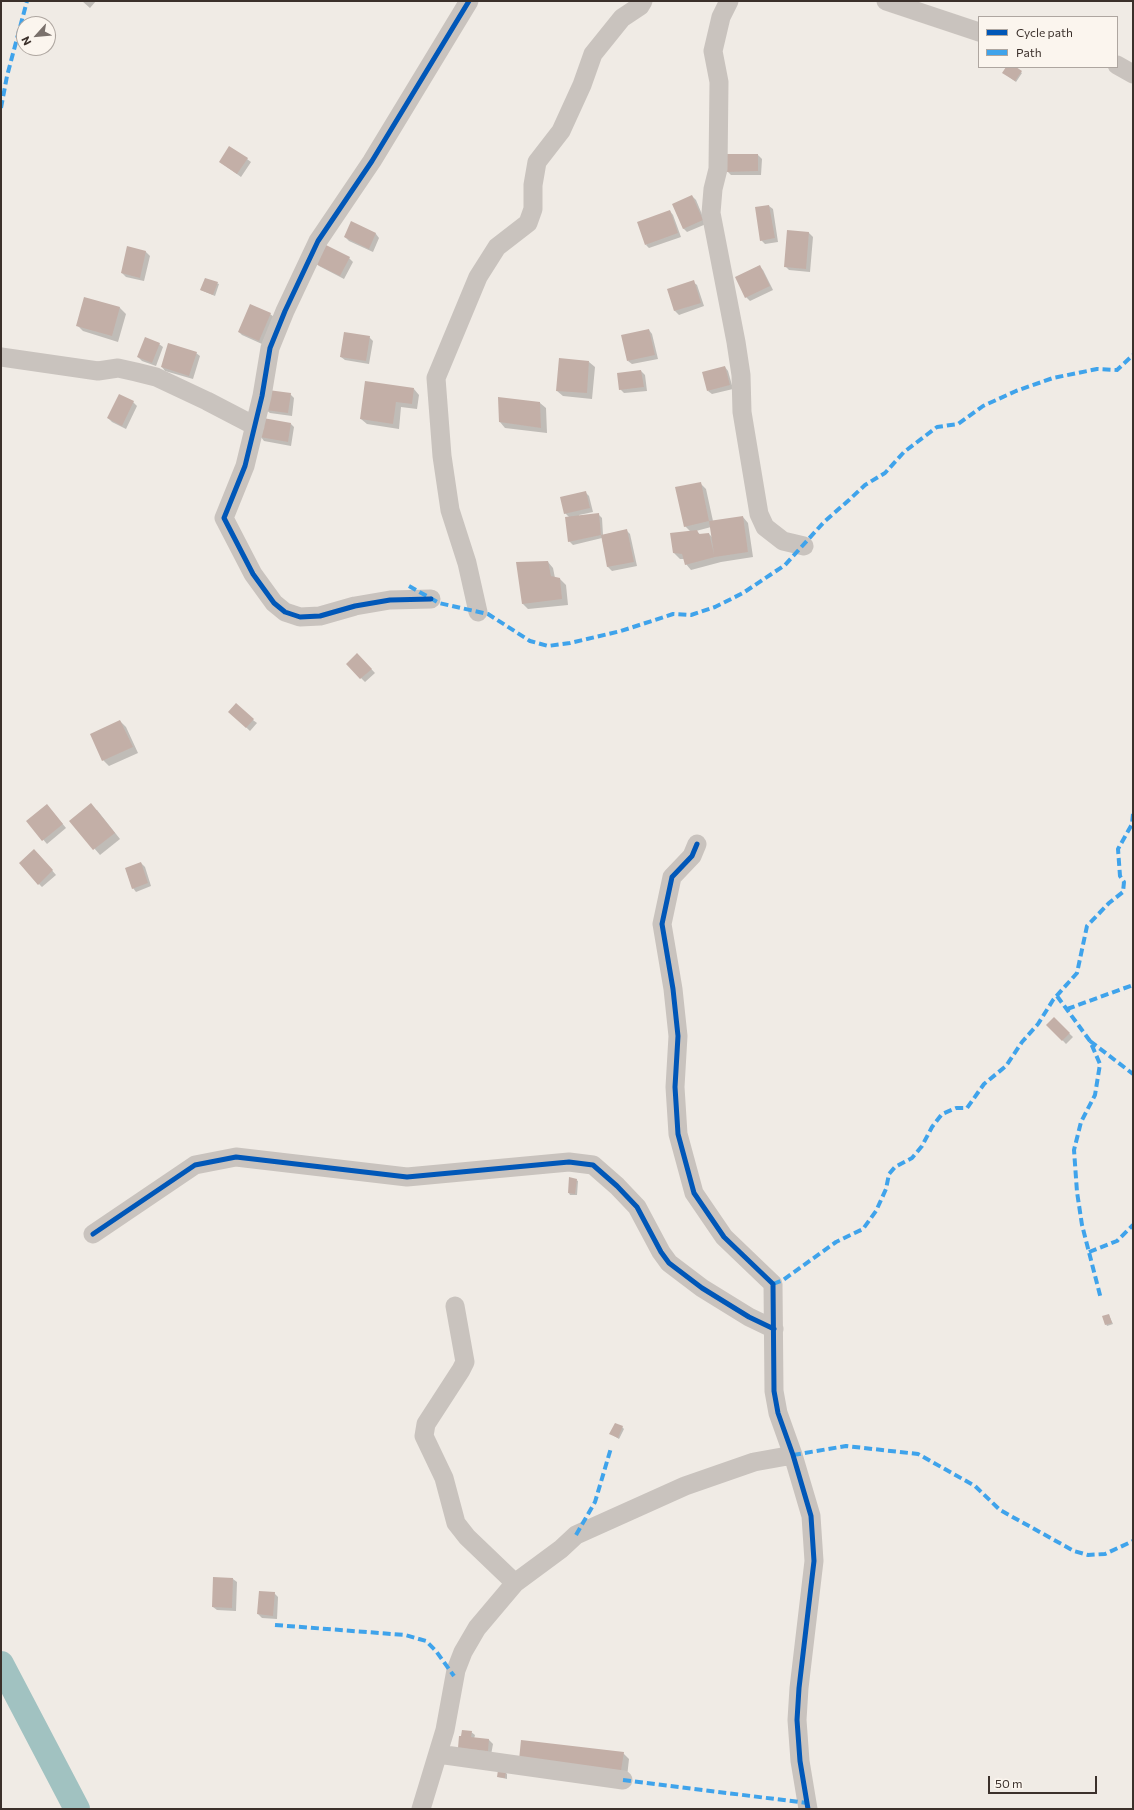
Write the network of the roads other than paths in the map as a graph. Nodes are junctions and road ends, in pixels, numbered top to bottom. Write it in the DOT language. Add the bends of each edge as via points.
graph roads {
  1 [pos="469,1"];
  2 [pos="643,1"];
  3 [pos="729,1"];
  4 [pos="886,1"];
  5 [pos="978,32"];
  6 [pos="1118,66"];
  7 [pos="1133,74"];
  8 [pos="1,357"];
  9 [pos="255,426"];
  10 [pos="804,546"];
  11 [pos="431,599"];
  12 [pos="478,612"];
  13 [pos="697,844"];
  14 [pos="94,1234"];
  15 [pos="454,1306"];
  16 [pos="774,1329"];
  17 [pos="793,1455"];
  18 [pos="515,1583"];
  19 [pos="438,1754"];
  20 [pos="623,1780"];
  21 [pos="421,1809"];
  22 [pos="808,1809"];
  1 -- 9 [label="street" via="372,161 318,241 270,348"];
  2 -- 12 [label="street" via="622,18 593,54 561,131 537,162 533,185 533,209 528,223 498,247 478,277 436,378 442,456 450,510 467,563"];
  3 -- 10 [label="street" via="721,17 713,52 719,82 718,169 711,213 736,342 742,412 759,514 765,527 783,541"];
  4 -- 5 [label="street"];
  6 -- 7 [label="street"];
  8 -- 9 [label="street" via="98,371 118,368 156,377 207,400"];
  9 -- 11 [label="street" via="245,466 224,518 253,574 274,603 285,612 300,617 320,616 390,600"];
  13 -- 16 [label="street" via="692,856 672,877 662,924 678,1036 675,1087 678,1134 694,1193 724,1237 773,1284"];
  14 -- 16 [label="street" via="195,1165 236,1157 407,1177 569,1162 593,1165 637,1207 669,1263 702,1288"];
  15 -- 18 [label="street" via="465,1362 426,1424 424,1436 444,1478 456,1523"];
  16 -- 17 [label="street" via="774,1391 778,1412"];
  17 -- 18 [label="street" via="754,1462 685,1486 576,1535"];
  17 -- 22 [label="street" via="811,1516 814,1561 797,1720 800,1761"];
  18 -- 19 [label="street" via="477,1628 463,1652 456,1670"];
  19 -- 20 [label="street"];
  19 -- 21 [label="street"];
}
